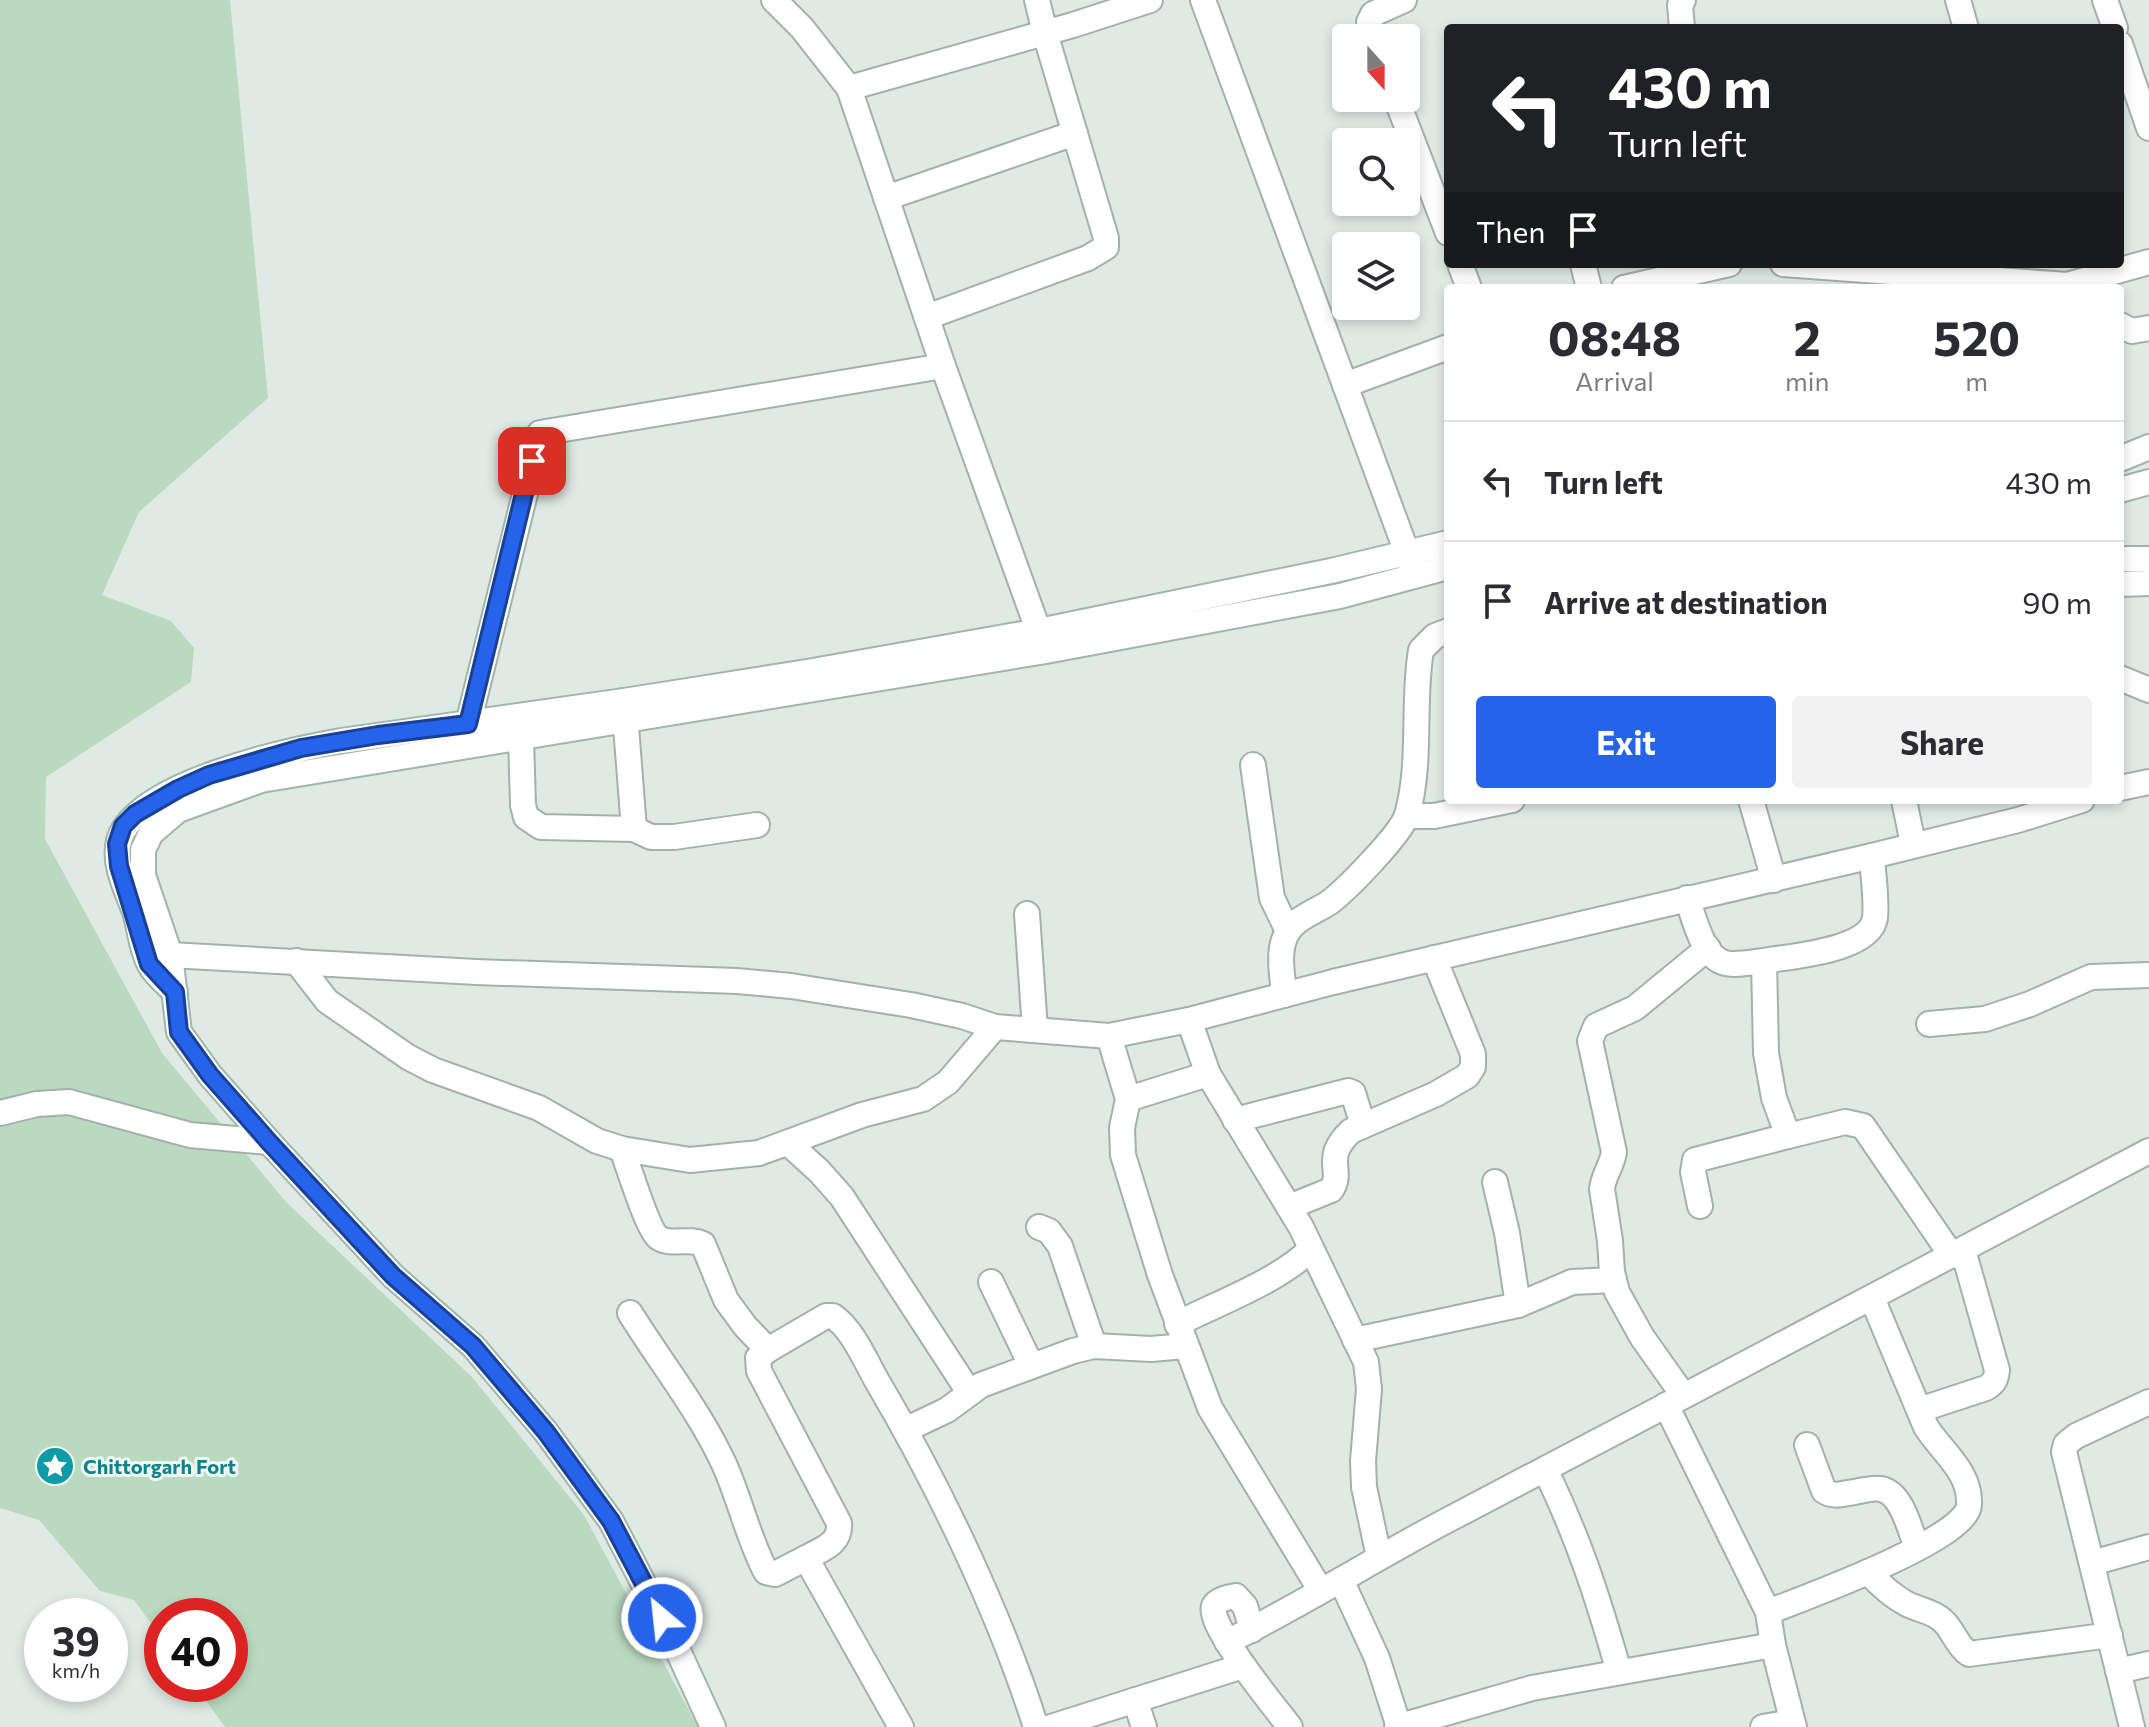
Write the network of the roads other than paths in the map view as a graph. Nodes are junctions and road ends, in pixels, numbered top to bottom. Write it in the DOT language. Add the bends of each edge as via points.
graph roads {
  1 [pos="774,0"];
  2 [pos="1037,0"];
  3 [pos="1150,0"];
  4 [pos="1203,0"];
  5 [pos="1404,0"];
  6 [pos="1683,0"];
  7 [pos="1958,0"];
  8 [pos="2105,0"];
  9 [pos="1370,24"];
  10 [pos="1682,24"];
  11 [pos="1965,24"];
  12 [pos="2114,24"];
  13 [pos="1045,33"];
  14 [pos="2124,54"];
  15 [pos="849,88"];
  16 [pos="1401,112"];
  17 [pos="2146,112"];
  18 [pos="1075,133"];
  19 [pos="886,198"];
  20 [pos="1444,223"];
  21 [pos="2149,262"];
  22 [pos="1712,268"];
  23 [pos="1886,268"];
  24 [pos="2041,274"];
  25 [pos="2104,282"];
  26 [pos="1642,284"];
  27 [pos="2065,284"];
  28 [pos="2079,284"];
  29 [pos="927,317"];
  30 [pos="2124,327"];
  31 [pos="2149,328"];
  32 [pos="1444,348"];
  33 [pos="943,366"];
  34 [pos="1345,385"];
  35 [pos="2149,447"];
  36 [pos="2124,457"];
  37 [pos="2149,482"];
  38 [pos="2124,489"];
  39 [pos="1444,544"];
  40 [pos="1407,552"];
  41 [pos="2124,559"];
  42 [pos="2149,559"];
  43 [pos="1444,568"];
  44 [pos="1415,576"];
  45 [pos="2149,583"];
  46 [pos="2124,584"];
  47 [pos="1199,610"];
  48 [pos="1444,633"];
  49 [pos="1042,641"];
  50 [pos="2124,680"];
  51 [pos="2149,690"];
  52 [pos="624,711"];
  53 [pos="468,724"];
  54 [pos="521,738"];
  55 [pos="1253,765"];
  56 [pos="2149,782"];
  57 [pos="2124,787"];
  58 [pos="1492,804"];
  59 [pos="1752,804"];
  60 [pos="1905,804"];
  61 [pos="2069,804"];
  62 [pos="1407,816"];
  63 [pos="757,825"];
  64 [pos="634,829"];
  65 [pos="1913,844"];
  66 [pos="1872,856"];
  67 [pos="1774,880"];
  68 [pos="1687,898"];
  69 [pos="1027,914"];
  70 [pos="1288,931"];
  71 [pos="1708,948"];
  72 [pos="1434,958"];
  73 [pos="160,960"];
  74 [pos="296,961"];
  75 [pos="1764,961"];
  76 [pos="2149,975"];
  77 [pos="1284,995"];
  78 [pos="1189,1020"];
  79 [pos="1929,1024"];
  80 [pos="995,1027"];
  81 [pos="1035,1030"];
  82 [pos="1109,1036"];
  83 [pos="1208,1074"];
  84 [pos="1128,1099"];
  85 [pos="0,1113"];
  86 [pos="1235,1120"];
  87 [pos="1363,1125"];
  88 [pos="1788,1136"];
  89 [pos="269,1142"];
  90 [pos="788,1143"];
  91 [pos="622,1149"];
  92 [pos="2149,1151"];
  93 [pos="1495,1182"];
  94 [pos="1700,1206"];
  95 [pos="1289,1207"];
  96 [pos="1039,1227"];
  97 [pos="1311,1249"];
  98 [pos="1958,1253"];
  99 [pos="1614,1280"];
  100 [pos="991,1282"];
  101 [pos="1872,1298"];
  102 [pos="1518,1305"];
  103 [pos="630,1313"];
  104 [pos="1182,1335"];
  105 [pos="1355,1340"];
  106 [pos="1094,1346"];
  107 [pos="768,1350"];
  108 [pos="1031,1365"];
  109 [pos="969,1392"];
  110 [pos="1674,1400"];
  111 [pos="2149,1402"];
  112 [pos="1919,1410"];
  113 [pos="905,1430"];
  114 [pos="1807,1445"];
  115 [pos="1545,1469"];
  116 [pos="2149,1547"];
  117 [pos="1917,1548"];
  118 [pos="1379,1557"];
  119 [pos="806,1558"];
  120 [pos="2092,1563"];
  121 [pos="1868,1572"];
  122 [pos="1331,1586"];
  123 [pos="1768,1612"];
  124 [pos="1252,1630"];
  125 [pos="2110,1635"];
  126 [pos="1227,1642"];
  127 [pos="1773,1645"];
  128 [pos="2149,1664"];
  129 [pos="1243,1666"];
  130 [pos="2118,1671"];
  131 [pos="1619,1672"];
  132 [pos="1135,1700"];
  133 [pos="1793,1725"];
  134 [pos="713,1727"];
  135 [pos="901,1727"];
  136 [pos="1036,1727"];
  137 [pos="1051,1727"];
  138 [pos="1144,1727"];
  139 [pos="1290,1727"];
  140 [pos="1399,1727"];
  141 [pos="1763,1727"];
  142 [pos="2132,1727"];
  1 -- 15 [label="street"];
  2 -- 13 [label="street"];
  3 -- 13 [label="street"];
  4 -- 34 [label="street"];
  5 -- 9 [label="street" via="1373,14"];
  6 -- 10 [label="street"];
  7 -- 11 [label="street"];
  8 -- 12 [label="street"];
  13 -- 15 [label="street"];
  13 -- 18 [label="street"];
  14 -- 17 [label="street"];
  15 -- 19 [label="street"];
  16 -- 20 [label="street"];
  18 -- 19 [label="street"];
  18 -- 29 [label="street" via="1106,247"];
  19 -- 29 [label="street"];
  21 -- 25 [label="street"];
  22 -- 26 [label="street"];
  23 -- 24 [label="street"];
  24 -- 27 [label="street"];
  25 -- 28 [label="street"];
  29 -- 33 [label="street"];
  30 -- 31 [label="street"];
  32 -- 34 [label="street"];
  33 -- 49 [label="street"];
  33 -- 53 [label="street" via="540,433"];
  34 -- 40 [label="street"];
  35 -- 36 [label="street"];
  37 -- 38 [label="street"];
  39 -- 40 [label="street"];
  40 -- 44 [label="street"];
  40 -- 47 [label="street"];
  41 -- 42 [label="street"];
  43 -- 44 [label="street"];
  44 -- 47 [label="street" via="1340,596"];
  45 -- 46 [label="street"];
  47 -- 49 [label="street"];
  48 -- 62 [label="street" via="1421,650"];
  49 -- 52 [label="street" via="807,672"];
  50 -- 51 [label="street"];
  52 -- 53 [label="street"];
  52 -- 54 [label="street"];
  52 -- 64 [label="street"];
  53 -- 73 [label="street" via="301,748 209,775 135,814 123,826 117,844 119,866"];
  54 -- 64 [label="street" via="523,805 534,824"];
  54 -- 73 [label="street" via="261,780 178,810 151,833 143,850"];
  55 -- 70 [label="street" via="1272,898"];
  56 -- 57 [label="street"];
  58 -- 62 [label="street"];
  59 -- 67 [label="street"];
  60 -- 65 [label="street"];
  61 -- 65 [label="street"];
  62 -- 70 [label="street" via="1343,891"];
  63 -- 64 [label="street" via="674,837 651,837"];
  65 -- 66 [label="street"];
  66 -- 67 [label="street"];
  66 -- 75 [label="street" via="1871,930 1845,946"];
  67 -- 68 [label="street"];
  68 -- 71 [label="street"];
  68 -- 72 [label="street"];
  69 -- 81 [label="street"];
  70 -- 77 [label="street" via="1282,957"];
  71 -- 75 [label="street" via="1726,963"];
  71 -- 99 [label="street" via="1635,1008 1603,1020 1592,1032 1614,1152 1602,1189"];
  72 -- 77 [label="street"];
  72 -- 87 [label="street" via="1473,1054 1473,1067 1436,1094"];
  73 -- 74 [label="street"];
  73 -- 89 [label="street" via="175,992 179,1032"];
  74 -- 80 [label="street" via="791,986 939,1011"];
  74 -- 91 [label="street" via="327,1001 408,1057 516,1098"];
  75 -- 88 [label="street" via="1767,1066"];
  76 -- 79 [label="street" via="2091,977 1985,1019"];
  77 -- 78 [label="street"];
  78 -- 82 [label="street"];
  78 -- 83 [label="street"];
  80 -- 81 [label="street"];
  80 -- 90 [label="street" via="934,1094"];
  81 -- 82 [label="street"];
  82 -- 84 [label="street"];
  83 -- 84 [label="street"];
  83 -- 86 [label="street"];
  84 -- 104 [label="street" via="1123,1155"];
  85 -- 89 [label="street" via="69,1102 190,1135"];
  86 -- 87 [label="street" via="1348,1091"];
  86 -- 95 [label="street"];
  87 -- 95 [label="street" via="1334,1152 1331,1190"];
  88 -- 94 [label="street" via="1695,1160"];
  88 -- 98 [label="street" via="1845,1122 1863,1126"];
  89 -- 134 [label="street" via="393,1276 473,1346 546,1432 611,1521"];
  90 -- 91 [label="street" via="731,1158 690,1160"];
  90 -- 109 [label="street" via="842,1197"];
  91 -- 107 [label="street" via="652,1231 667,1241 703,1244 726,1300"];
  92 -- 98 [label="street"];
  93 -- 102 [label="street"];
  95 -- 97 [label="street"];
  96 -- 106 [label="street" via="1060,1246"];
  97 -- 104 [label="street"];
  97 -- 105 [label="street"];
  98 -- 101 [label="street"];
  98 -- 112 [label="street" via="1996,1378 1986,1388"];
  99 -- 102 [label="street" via="1572,1282"];
  99 -- 110 [label="street"];
  100 -- 108 [label="street"];
  101 -- 110 [label="street"];
  101 -- 112 [label="street"];
  102 -- 105 [label="street"];
  103 -- 119 [label="street" via="724,1464 766,1572 775,1574"];
  104 -- 106 [label="street" via="1151,1349"];
  104 -- 122 [label="street" via="1210,1408"];
  105 -- 118 [label="street" via="1368,1375 1364,1487"];
  106 -- 108 [label="street"];
  107 -- 113 [label="street" via="818,1318 833,1316 848,1332"];
  107 -- 119 [label="street" via="758,1358 759,1371 839,1523 835,1542"];
  108 -- 109 [label="street"];
  109 -- 113 [label="street" via="947,1410"];
  110 -- 115 [label="street"];
  110 -- 123 [label="street"];
  111 -- 120 [label="street" via="2066,1444"];
  112 -- 117 [label="street" via="1937,1445 1962,1474 1970,1502 1963,1520"];
  113 -- 136 [label="street" via="998,1624"];
  114 -- 117 [label="street" via="1824,1491 1889,1492"];
  115 -- 118 [label="street"];
  115 -- 131 [label="street" via="1595,1588"];
  116 -- 120 [label="street"];
  117 -- 121 [label="street"];
  118 -- 122 [label="street"];
  119 -- 135 [label="street"];
  120 -- 125 [label="street"];
  121 -- 123 [label="street"];
  121 -- 125 [label="street" via="1891,1594 1935,1614 1969,1654"];
  122 -- 124 [label="street"];
  122 -- 140 [label="street" via="1377,1658"];
  123 -- 127 [label="street"];
  124 -- 126 [label="street"];
  124 -- 126 [label="street" via="1236,1596 1217,1602 1214,1615"];
  125 -- 130 [label="street"];
  126 -- 129 [label="street"];
  127 -- 131 [label="street"];
  127 -- 133 [label="street"];
  128 -- 130 [label="street"];
  129 -- 132 [label="street"];
  129 -- 139 [label="street"];
  130 -- 142 [label="street"];
  131 -- 140 [label="street" via="1532,1688"];
  132 -- 137 [label="street"];
  132 -- 138 [label="street"];
  133 -- 141 [label="street"];
}
